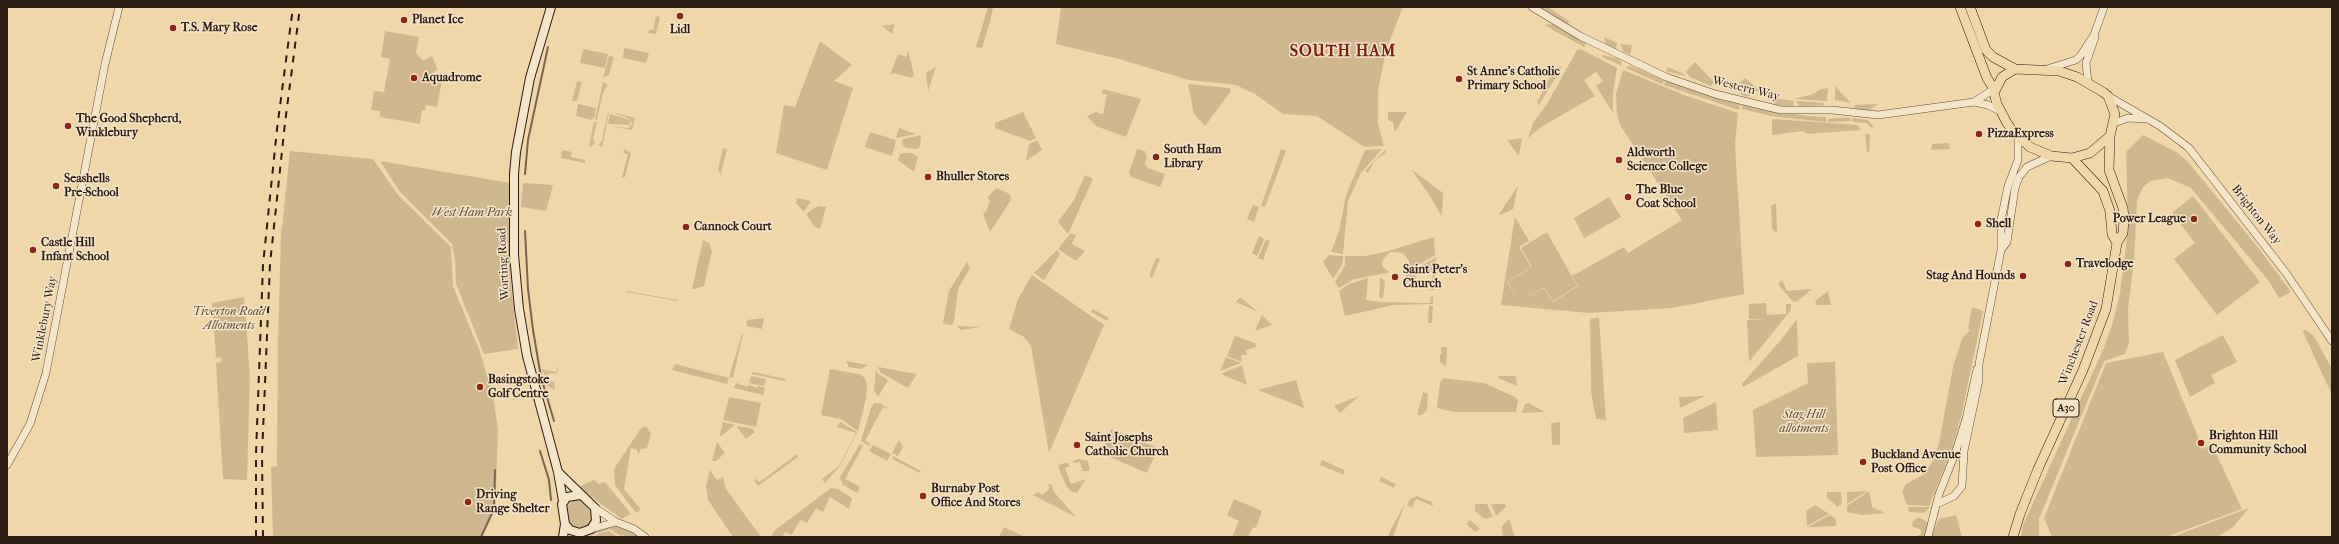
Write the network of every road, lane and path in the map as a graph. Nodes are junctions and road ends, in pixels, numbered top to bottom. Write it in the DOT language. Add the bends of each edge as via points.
graph roads {
  1 [pos="119,7"];
  2 [pos="551,7"];
  3 [pos="1532,7"];
  4 [pos="1960,7"];
  5 [pos="1970,7"];
  6 [pos="2104,7"];
  7 [pos="2094,35"];
  8 [pos="2015,69"];
  9 [pos="2047,69"];
  10 [pos="2088,83"];
  11 [pos="1994,89"];
  12 [pos="2108,96"];
  13 [pos="1974,102"];
  14 [pos="2000,112"];
  15 [pos="2146,119"];
  16 [pos="2114,123"];
  17 [pos="2110,136"];
  18 [pos="2018,137"];
  19 [pos="2050,156"];
  20 [pos="2072,158"];
  21 [pos="2011,217"];
  22 [pos="2001,222"];
  23 [pos="2000,231"];
  24 [pos="2007,242"];
  25 [pos="2117,243"];
  26 [pos="2001,250"];
  27 [pos="2332,341"];
  28 [pos="1979,364"];
  29 [pos="7,465"];
  30 [pos="558,472"];
  31 [pos="1944,485"];
  32 [pos="580,495"];
  33 [pos="1954,496"];
  34 [pos="563,502"];
  35 [pos="1938,503"];
  36 [pos="595,508"];
  37 [pos="616,522"];
  38 [pos="565,524"];
  39 [pos="589,530"];
  40 [pos="563,537"];
  41 [pos="578,537"];
  42 [pos="645,537"];
  43 [pos="1928,537"];
  44 [pos="2013,537"];
  1 -- 29 [label="street, Winklebury Way" via="105,64 46,373 30,424"];
  2 -- 30 [label="main road, Worting Road" via="530,78 516,152 514,225 516,282 522,330 534,387"];
  3 -- 13 [label="street, Western Way" via="1580,36 1666,76 1715,94 1781,110 1832,110 1878,115"];
  4 -- 11 [label="main road" via="1987,78"];
  5 -- 8 [label="main road" via="1986,50"];
  6 -- 7 [label="street"];
  7 -- 9 [label="street" via="2076,60"];
  7 -- 10 [label="street" via="2094,43 2086,63"];
  8 -- 9 [label="main road"];
  8 -- 11 [label="main road" via="2002,77"];
  9 -- 10 [label="main road" via="2067,73"];
  10 -- 12 [label="main road"];
  11 -- 13 [label="street, Western Way"];
  11 -- 14 [label="main road"];
  12 -- 15 [label="street, Brighton Way"];
  12 -- 16 [label="main road, A30"];
  13 -- 14 [label="street, Western Way" via="1988,105"];
  14 -- 18 [label="main road"];
  15 -- 16 [label="street, Brighton Way" via="2128,118"];
  15 -- 27 [label="street, Brighton Way" via="2182,141 2199,160 2286,273"];
  16 -- 17 [label="main road, A30"];
  17 -- 20 [label="main road" via="2090,153"];
  17 -- 25 [label="main road, Winchester Road / A30" via="2109,170 2123,208 2124,219 2123,233"];
  18 -- 19 [label="main road" via="2030,147"];
  18 -- 22 [label="street" via="2018,160 2008,186"];
  19 -- 20 [label="main road"];
  19 -- 21 [label="street" via="2022,172 2016,185"];
  20 -- 25 [label="main road, Winchester Road / A30" via="2103,191 2110,211 2112,234"];
  21 -- 22 [label="street"];
  21 -- 24 [label="street"];
  22 -- 23 [label="street"];
  23 -- 24 [label="street"];
  23 -- 26 [label="street"];
  24 -- 26 [label="street"];
  25 -- 44 [label="main road, Winchester Road / A30" via="2113,277 2101,322 2083,370 2038,469"];
  26 -- 28 [label="street"];
  28 -- 31 [label="street" via="1973,379 1966,419"];
  28 -- 33 [label="street" via="1979,380 1964,450 1962,486"];
  30 -- 32 [label="main road, Worting Road"];
  30 -- 34 [label="main road, Worting Road"];
  31 -- 33 [label="street"];
  31 -- 35 [label="street"];
  32 -- 34 [label="main road" via="567,497"];
  32 -- 36 [label="main road"];
  33 -- 35 [label="street"];
  34 -- 38 [label="main road"];
  35 -- 43 [label="street"];
  36 -- 37 [label="street"];
  36 -- 39 [label="main road" via="596,521"];
  37 -- 39 [label="street"];
  37 -- 42 [label="street" via="634,529"];
  38 -- 39 [label="main road" via="575,533"];
  38 -- 40 [label="main road"];
  39 -- 41 [label="main road"];
}
